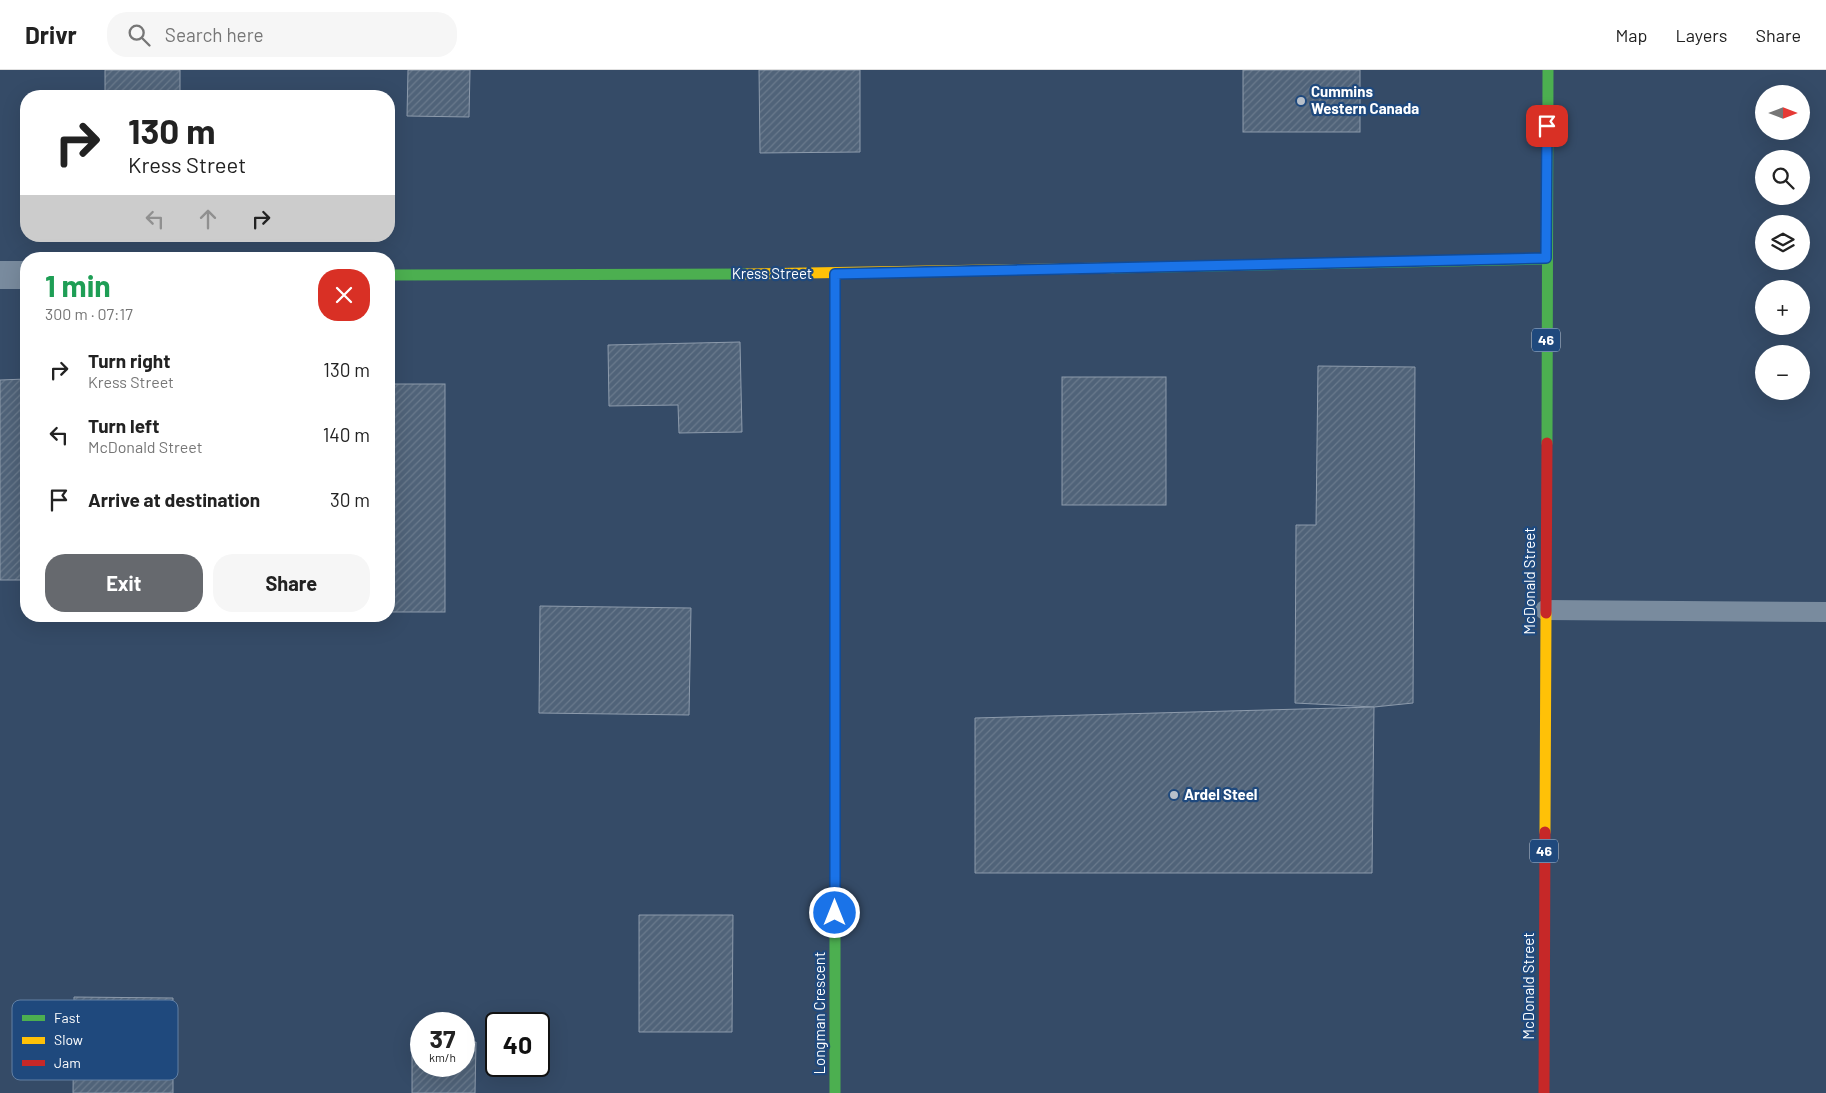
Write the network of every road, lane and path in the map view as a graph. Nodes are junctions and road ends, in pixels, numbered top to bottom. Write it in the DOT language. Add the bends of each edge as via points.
graph roads {
  1 [pos="1548,70"];
  2 [pos="1546,258"];
  3 [pos="835,274"];
  4 [pos="0,275"];
  5 [pos="20,275"];
  6 [pos="395,275"];
  7 [pos="1545,610"];
  8 [pos="1826,612"];
  9 [pos="835,1093"];
  10 [pos="1544,1093"];
  1 -- 2 [label="street, McDonald Street / 46"];
  2 -- 3 [label="street, Kress Street"];
  2 -- 7 [label="street, McDonald Street / 46"];
  3 -- 6 [label="street, Kress Street"];
  3 -- 9 [label="street, Longman Crescent"];
  4 -- 5 [label="street"];
  7 -- 8 [label="lane"];
  7 -- 10 [label="street, McDonald Street / 46"];
}
